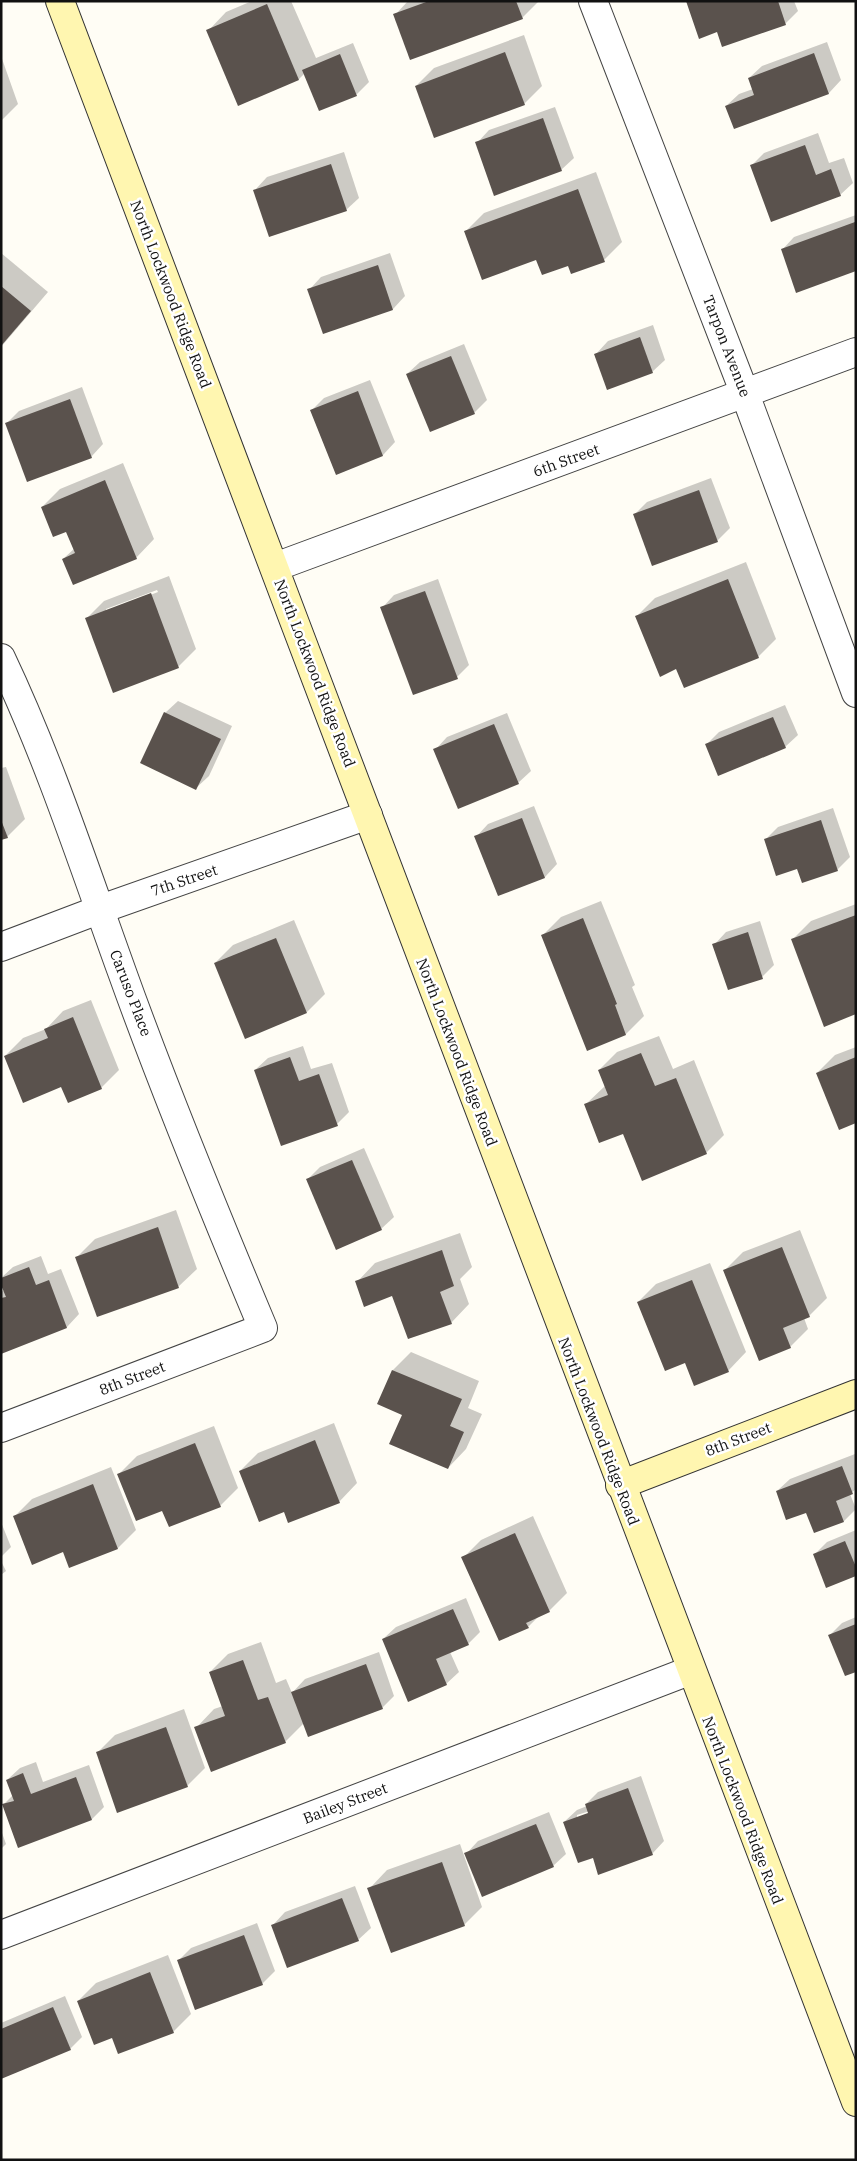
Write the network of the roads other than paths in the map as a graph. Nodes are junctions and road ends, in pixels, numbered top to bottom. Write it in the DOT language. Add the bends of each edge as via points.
graph roads {
  1 [pos="60,1"];
  2 [pos="593,1"];
  3 [pos="856,352"];
  4 [pos="745,394"];
  5 [pos="275,567"];
  6 [pos="1,658"];
  7 [pos="856,693"];
  8 [pos="368,815"];
  9 [pos="101,909"];
  10 [pos="1,947"];
  11 [pos="263,1328"];
  12 [pos="856,1394"];
  13 [pos="1,1428"];
  14 [pos="620,1485"];
  15 [pos="689,1671"];
  16 [pos="1,1935"];
  17 [pos="856,2102"];
  1 -- 5 [label="street, North Lockwood Ridge Road"];
  2 -- 4 [label="street, Tarpon Avenue"];
  3 -- 4 [label="street, 6th Street"];
  4 -- 5 [label="street, 6th Street"];
  4 -- 7 [label="street, Tarpon Avenue"];
  5 -- 8 [label="street, North Lockwood Ridge Road"];
  6 -- 9 [label="street, Caruso Place" via="19,695"];
  8 -- 9 [label="street, 7th Street"];
  8 -- 14 [label="street, North Lockwood Ridge Road"];
  9 -- 10 [label="street, 7th Street"];
  9 -- 11 [label="street, Caruso Place" via="129,990"];
  11 -- 13 [label="street, 8th Street"];
  12 -- 14 [label="street, 8th Street"];
  14 -- 15 [label="street, North Lockwood Ridge Road"];
  15 -- 16 [label="street, Bailey Street"];
  15 -- 17 [label="street, North Lockwood Ridge Road"];
}
